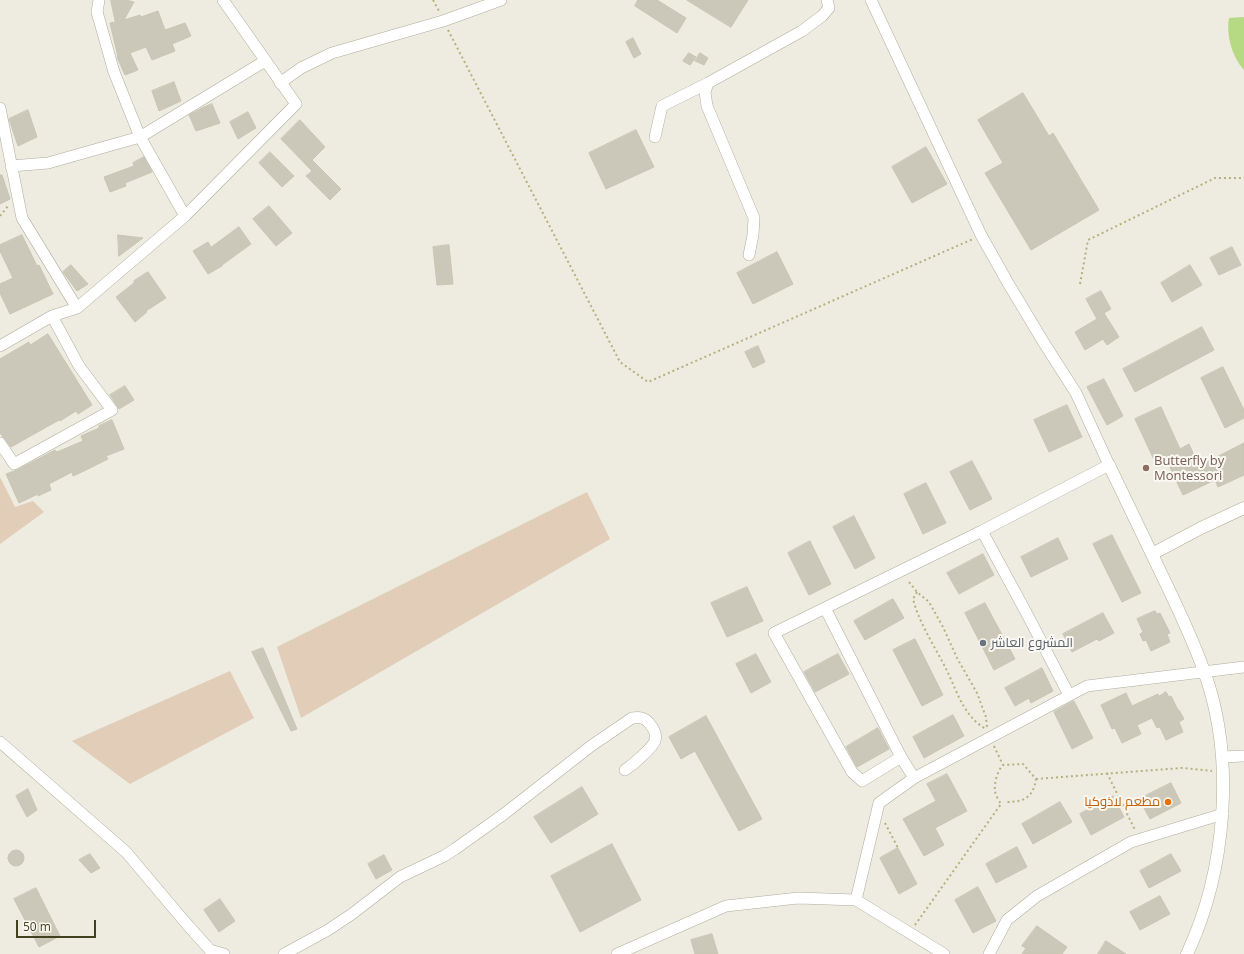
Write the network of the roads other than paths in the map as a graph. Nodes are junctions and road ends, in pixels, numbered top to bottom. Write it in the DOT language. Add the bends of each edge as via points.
graph roads {
  1 [pos="99,0"];
  2 [pos="223,0"];
  3 [pos="501,0"];
  4 [pos="827,0"];
  5 [pos="871,0"];
  6 [pos="265,61"];
  7 [pos="280,83"];
  8 [pos="708,83"];
  9 [pos="0,108"];
  10 [pos="140,137"];
  11 [pos="655,137"];
  12 [pos="11,166"];
  13 [pos="185,216"];
  14 [pos="749,254"];
  15 [pos="77,308"];
  16 [pos="52,316"];
  17 [pos="0,346"];
  18 [pos="0,443"];
  19 [pos="1109,465"];
  20 [pos="1244,508"];
  21 [pos="982,531"];
  22 [pos="1152,554"];
  23 [pos="825,608"];
  24 [pos="1244,667"];
  25 [pos="1204,672"];
  26 [pos="1069,695"];
  27 [pos="0,742"];
  28 [pos="1244,756"];
  29 [pos="901,757"];
  30 [pos="1222,757"];
  31 [pos="625,770"];
  32 [pos="914,778"];
  33 [pos="1222,814"];
  34 [pos="856,900"];
  35 [pos="224,954"];
  36 [pos="284,954"];
  37 [pos="617,954"];
  38 [pos="944,954"];
  39 [pos="989,954"];
  40 [pos="1187,954"];
  1 -- 10 [label="street" via="97,12 114,72"];
  2 -- 6 [label="street"];
  3 -- 7 [label="street" via="332,53 301,68"];
  4 -- 8 [label="street" via="829,8 802,31"];
  5 -- 19 [label="street" via="981,235 1076,393"];
  6 -- 7 [label="street"];
  6 -- 10 [label="street"];
  7 -- 13 [label="street" via="296,104"];
  8 -- 11 [label="street" via="662,106"];
  8 -- 14 [label="street" via="705,92 707,106 754,218"];
  9 -- 12 [label="street"];
  10 -- 12 [label="street" via="48,163"];
  10 -- 13 [label="street"];
  12 -- 15 [label="street" via="22,218"];
  13 -- 15 [label="street"];
  15 -- 16 [label="street"];
  16 -- 17 [label="street"];
  16 -- 18 [label="street" via="79,366 112,410 14,464"];
  19 -- 21 [label="street"];
  19 -- 22 [label="street"];
  20 -- 22 [label="street"];
  21 -- 23 [label="street"];
  21 -- 26 [label="street"];
  22 -- 25 [label="street"];
  23 -- 29 [label="street"];
  23 -- 29 [label="street" via="774,633 852,772 862,782"];
  24 -- 25 [label="street"];
  25 -- 26 [label="street" via="1087,686"];
  25 -- 30 [label="street" via="1217,721"];
  26 -- 32 [label="street"];
  27 -- 35 [label="street" via="126,852 210,950"];
  28 -- 30 [label="street"];
  29 -- 32 [label="street"];
  30 -- 33 [label="street"];
  31 -- 36 [label="street" via="656,742 653,729 644,718 632,718 455,849 400,877 328,930"];
  32 -- 34 [label="street" via="878,803"];
  33 -- 39 [label="street" via="1131,842 1037,896 1007,920"];
  33 -- 40 [label="street" via="1218,856 1209,896"];
  34 -- 37 [label="street" via="798,898 726,906"];
  34 -- 38 [label="street"];
}
